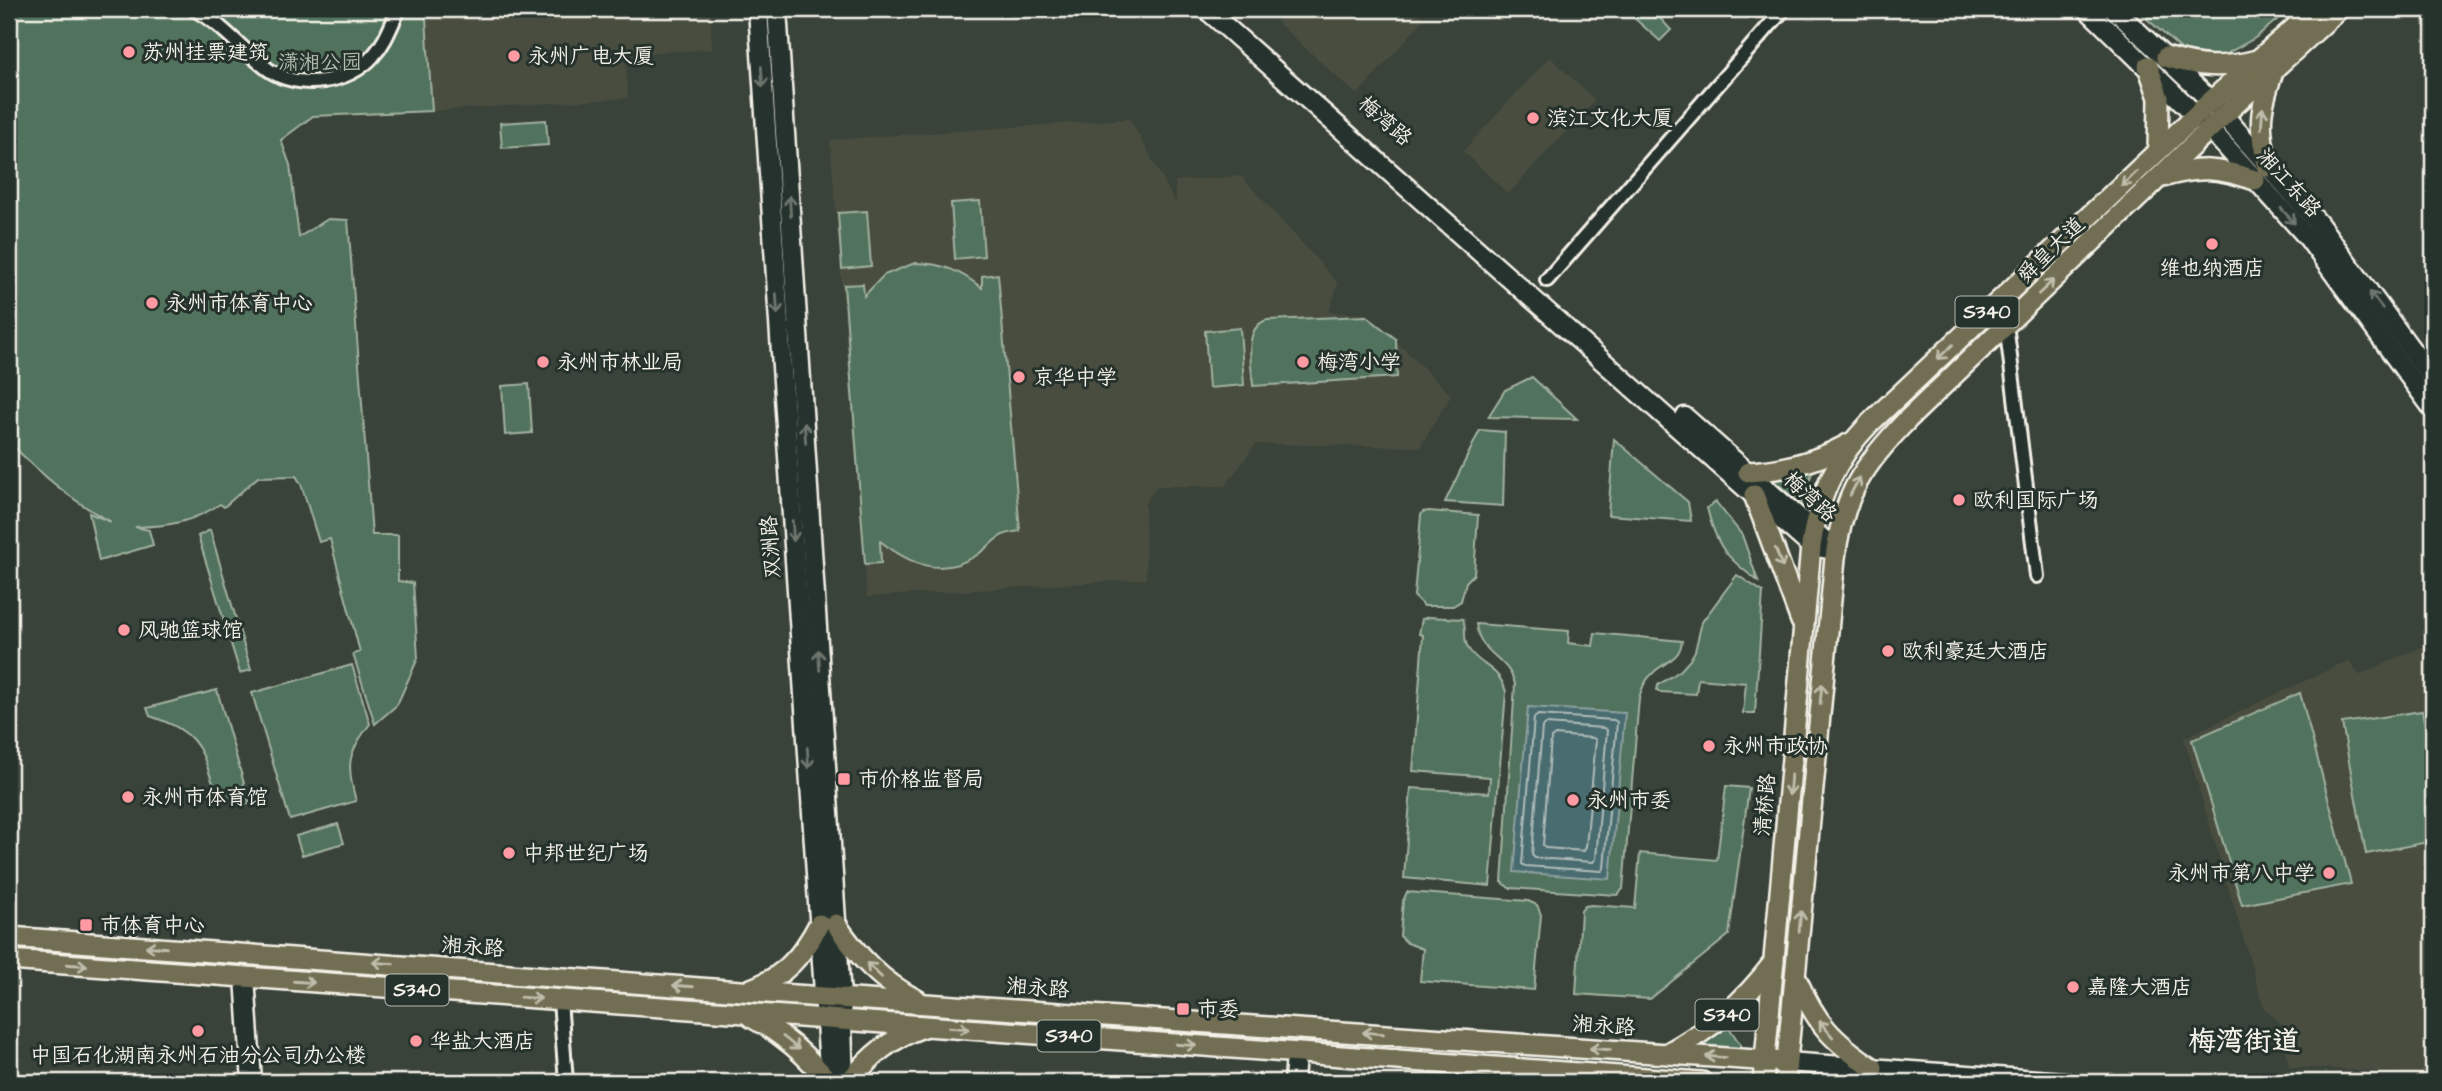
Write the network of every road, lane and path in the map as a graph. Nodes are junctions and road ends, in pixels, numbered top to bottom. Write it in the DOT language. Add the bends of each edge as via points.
graph roads {
  1 [pos="194,9"];
  2 [pos="399,9"];
  3 [pos="758,9"];
  4 [pos="777,9"];
  5 [pos="1206,9"];
  6 [pos="1224,9"];
  7 [pos="1784,9"];
  8 [pos="2087,9"];
  9 [pos="2115,9"];
  10 [pos="2316,9"];
  11 [pos="2339,9"];
  12 [pos="2135,28"];
  13 [pos="2123,43"];
  14 [pos="2166,57"];
  15 [pos="2267,65"];
  16 [pos="2148,66"];
  17 [pos="2210,115"];
  18 [pos="2158,151"];
  19 [pos="2262,173"];
  20 [pos="2159,178"];
  21 [pos="1547,280"];
  22 [pos="2006,324"];
  23 [pos="2433,379"];
  24 [pos="2433,409"];
  25 [pos="1851,443"];
  26 [pos="1751,484"];
  27 [pos="1812,539"];
  28 [pos="1836,550"];
  29 [pos="2036,576"];
  30 [pos="1804,629"];
  31 [pos="823,859"];
  32 [pos="828,924"];
  33 [pos="9,937"];
  34 [pos="9,960"];
  35 [pos="1773,963"];
  36 [pos="1795,972"];
  37 [pos="245,977"];
  38 [pos="716,988"];
  39 [pos="746,990"];
  40 [pos="833,997"];
  41 [pos="561,1000"];
  42 [pos="924,1003"];
  43 [pos="1006,1009"];
  44 [pos="715,1011"];
  45 [pos="744,1013"];
  46 [pos="834,1019"];
  47 [pos="926,1026"];
  48 [pos="1004,1031"];
  49 [pos="1296,1053"];
  50 [pos="1668,1053"];
  51 [pos="1764,1060"];
  52 [pos="1786,1062"];
  53 [pos="1873,1068"];
  54 [pos="1680,1081"];
  55 [pos="252,1082"];
  56 [pos="566,1082"];
  57 [pos="829,1082"];
  58 [pos="844,1082"];
  59 [pos="849,1082"];
  60 [pos="1294,1082"];
  61 [pos="1702,1082"];
  62 [pos="1763,1082"];
  63 [pos="1785,1082"];
  64 [pos="2065,1082"];
  1 -- 2 [label="street" via="272,72 314,82 358,70 372,58"];
  3 -- 31 [label="main road, 双洲路, one-way"];
  31 -- 4 [label="main road, 双洲路, one-way"];
  5 -- 26 [label="main road, 梅湾路"];
  6 -- 26 [label="main road, 梅湾路"];
  7 -- 21 [label="street"];
  8 -- 13 [label="main road, 湘江东路"];
  9 -- 12 [label="main road, 湘江东路"];
  10 -- 15 [label="main road, 舜皇大道 / S340"];
  11 -- 15 [label="main road, 舜皇大道 / S340"];
  12 -- 13 [label="main road"];
  12 -- 14 [label="main road, 湘江东路"];
  13 -- 16 [label="main road, 湘江东路"];
  14 -- 15 [label="main road" via="2213,67"];
  14 -- 17 [label="main road, 湘江东路"];
  15 -- 17 [label="main road, 舜皇大道 / S340"];
  19 -- 15 [label="main road, one-way" via="2260,120"];
  16 -- 17 [label="main road, 湘江东路"];
  16 -- 18 [label="main road" via="2158,98"];
  17 -- 18 [label="main road, 舜皇大道 / S340"];
  17 -- 19 [label="main road, 湘江东路"];
  17 -- 20 [label="main road, 舜皇大道 / S340"];
  18 -- 25 [label="main road, 舜皇大道 / S340, one-way"];
  19 -- 20 [label="main road" via="2207,169"];
  23 -- 19 [label="main road, 湘江东路, one-way" via="2319,224"];
  19 -- 24 [label="main road, 湘江东路, one-way"];
  22 -- 20 [label="main road, 舜皇大道 / S340, one-way"];
  28 -- 22 [label="main road, 舜皇大道 / S340, one-way" via="1841,518 1868,463"];
  22 -- 29 [label="street"];
  25 -- 26 [label="main road"];
  25 -- 27 [label="main road, 舜皇大道 / S340" via="1820,499"];
  26 -- 27 [label="main road, 梅湾路"];
  26 -- 30 [label="main road, one-way"];
  27 -- 28 [label="main road, 梅湾路"];
  27 -- 30 [label="main road, 清桥路 / S340"];
  36 -- 28 [label="main road, S340, one-way"];
  30 -- 35 [label="main road, 清桥路 / S340, one-way"];
  31 -- 32 [label="main road, 双洲路"];
  32 -- 39 [label="main road" via="788,968 767,983"];
  32 -- 40 [label="main road, 双洲路"];
  42 -- 32 [label="main road, one-way" via="873,970"];
  38 -- 33 [label="main road, 湘永路 / S340, one-way"];
  34 -- 37 [label="main road, S340, one-way"];
  35 -- 36 [label="main road"];
  35 -- 50 [label="main road, S340" via="1728,1014"];
  35 -- 51 [label="main road, 清桥路"];
  36 -- 52 [label="main road, S340"];
  53 -- 36 [label="main road, one-way" via="1843,1049 1825,1028 1810,1009"];
  37 -- 41 [label="main road, S340, one-way"];
  37 -- 55 [label="main road"];
  38 -- 39 [label="main road, 湘永路 / S340"];
  38 -- 44 [label="main road"];
  39 -- 40 [label="main road, 湘永路 / S340"];
  40 -- 42 [label="main road, 湘永路 / S340"];
  40 -- 46 [label="main road, 双洲路"];
  41 -- 44 [label="main road, S340"];
  41 -- 56 [label="street"];
  42 -- 43 [label="main road, 湘永路 / S340"];
  43 -- 48 [label="main road"];
  50 -- 43 [label="main road, 湘永路 / S340, one-way"];
  44 -- 45 [label="main road, S340"];
  45 -- 46 [label="main road, S340"];
  45 -- 57 [label="main road, one-way" via="790,1042"];
  46 -- 47 [label="main road, S340"];
  46 -- 57 [label="main road, 双洲路"];
  46 -- 58 [label="main road, 双洲路"];
  47 -- 48 [label="main road, S340, one-way"];
  47 -- 59 [label="main road" via="873,1054"];
  48 -- 49 [label="main road, S340, one-way"];
  49 -- 54 [label="main road, S340"];
  49 -- 60 [label="main road"];
  51 -- 50 [label="main road, 湘永路, one-way"];
  51 -- 52 [label="main road, 湘永路"];
  51 -- 62 [label="main road, 清桥路"];
  52 -- 53 [label="main road, 湘永路"];
  52 -- 63 [label="main road, S340"];
  53 -- 64 [label="main road, 湘永路"];
  54 -- 61 [label="main road, S340"];
}
